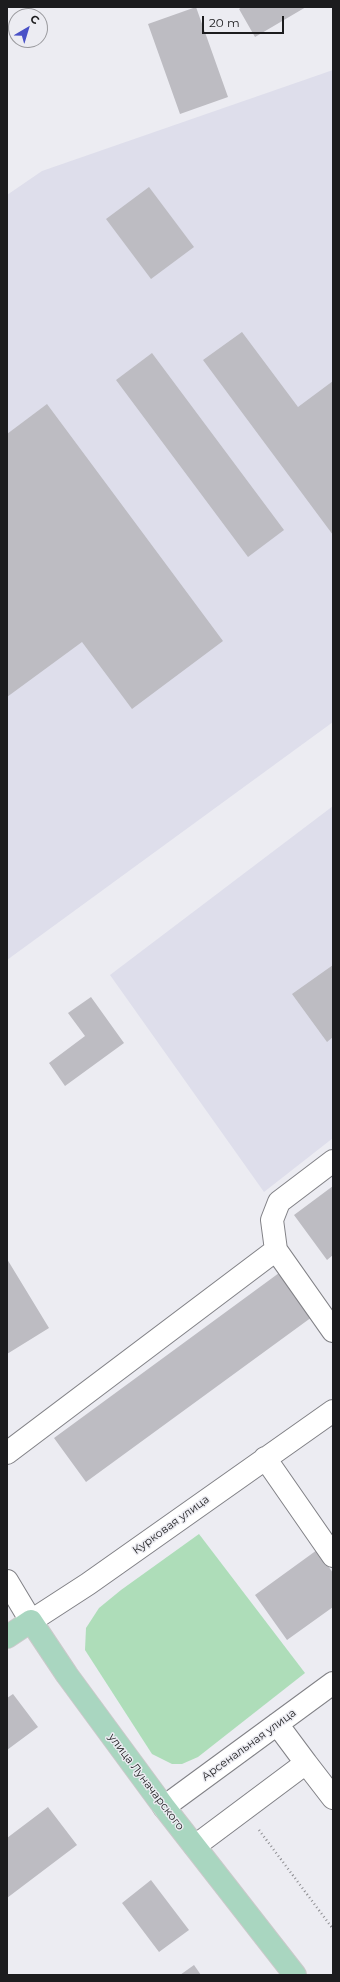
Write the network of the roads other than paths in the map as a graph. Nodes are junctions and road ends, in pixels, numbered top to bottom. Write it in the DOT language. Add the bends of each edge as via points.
graph roads {
  1 [pos="333,1161"];
  2 [pos="276,1250"];
  3 [pos="333,1331"];
  4 [pos="333,1411"];
  5 [pos="7,1454"];
  6 [pos="265,1458"];
  7 [pos="333,1556"];
  8 [pos="7,1581"];
  9 [pos="31,1621"];
  10 [pos="7,1637"];
  11 [pos="333,1683"];
  12 [pos="277,1724"];
  13 [pos="306,1763"];
  14 [pos="333,1798"];
  15 [pos="164,1807"];
  16 [pos="196,1846"];
  17 [pos="295,1975"];
  1 -- 2 [label="street" via="279,1202 272,1220"];
  2 -- 3 [label="street"];
  2 -- 5 [label="street"];
  4 -- 6 [label="street, Курковая улица"];
  6 -- 7 [label="street"];
  6 -- 9 [label="street, Курковая улица" via="88,1584"];
  8 -- 9 [label="street, улица Луначарского"];
  9 -- 10 [label="main road, Курковая улица"];
  9 -- 15 [label="main road, улица Луначарского" via="67,1675"];
  11 -- 12 [label="street, Арсенальная улица"];
  12 -- 13 [label="street"];
  12 -- 15 [label="street, Арсенальная улица"];
  13 -- 14 [label="street"];
  13 -- 16 [label="street"];
  15 -- 16 [label="main road, улица Луначарского"];
  16 -- 17 [label="main road, улица Луначарского"];
}
